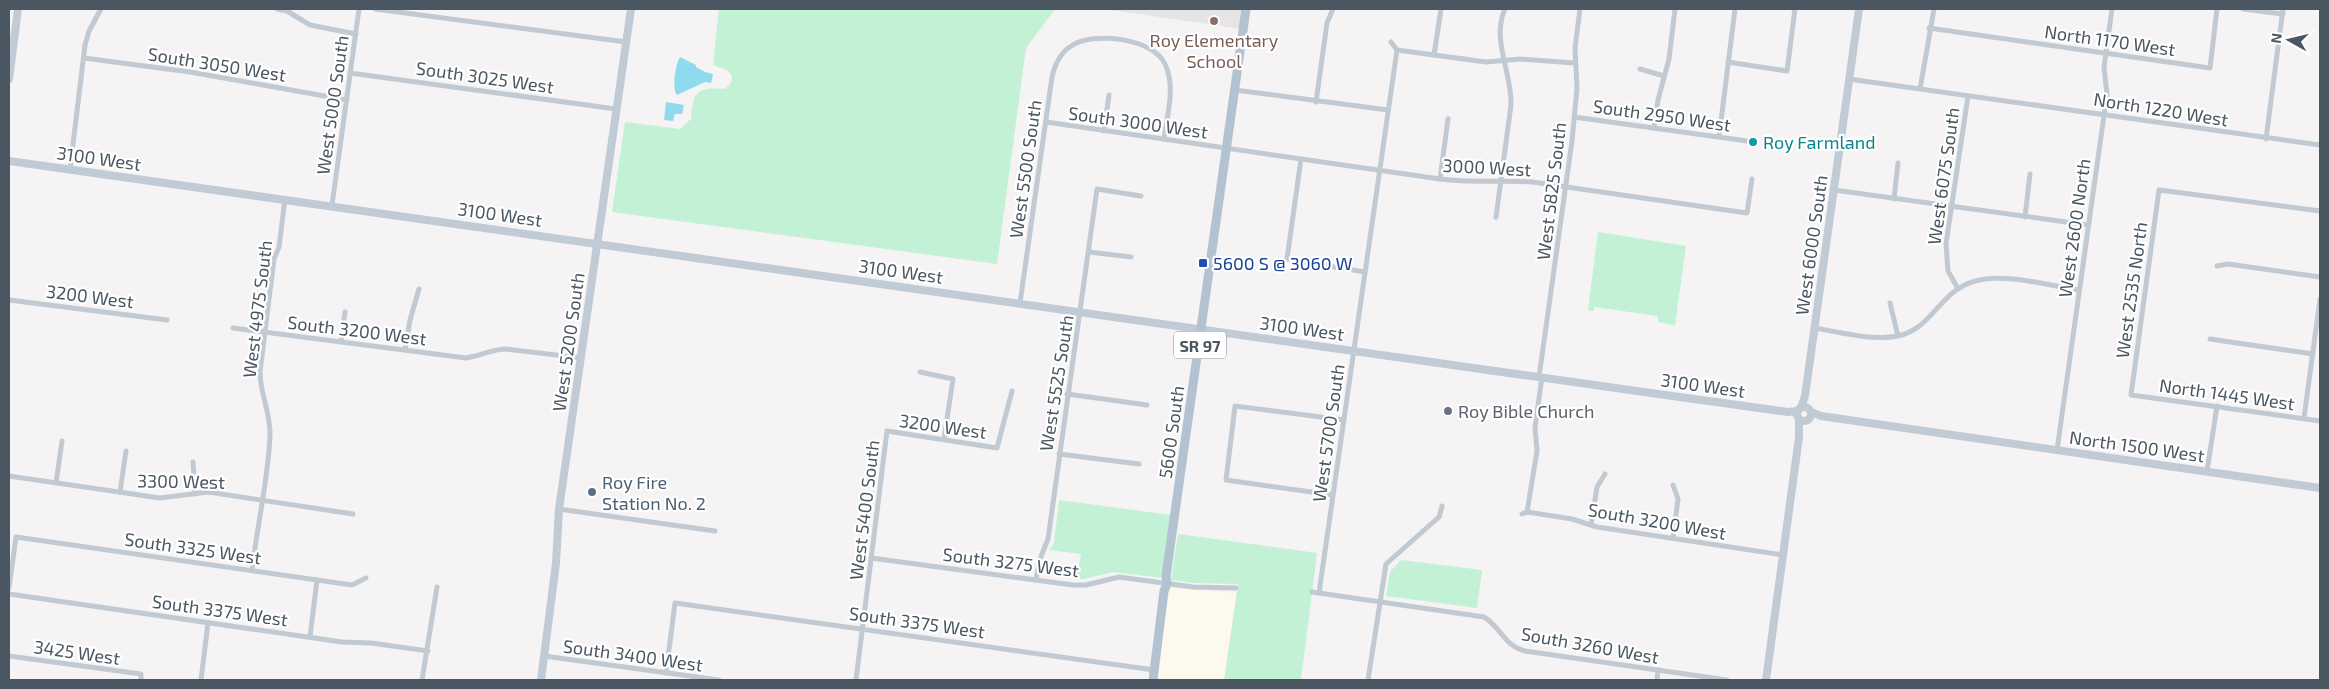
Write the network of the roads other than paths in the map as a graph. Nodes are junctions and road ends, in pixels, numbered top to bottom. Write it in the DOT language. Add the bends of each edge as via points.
graph roads {
  1 [pos="18,9"];
  2 [pos="101,9"];
  3 [pos="277,9"];
  4 [pos="359,9"];
  5 [pos="375,9"];
  6 [pos="631,9"];
  7 [pos="1246,9"];
  8 [pos="1333,9"];
  9 [pos="1441,9"];
  10 [pos="1505,9"];
  11 [pos="1580,9"];
  12 [pos="1675,9"];
  13 [pos="1735,9"];
  14 [pos="1796,9"];
  15 [pos="1859,9"];
  16 [pos="1934,9"];
  17 [pos="2112,9"];
  18 [pos="2217,9"];
  19 [pos="2243,9"];
  20 [pos="287,10"];
  21 [pos="2283,12"];
  22 [pos="1929,28"];
  23 [pos="356,34"];
  24 [pos="626,42"];
  25 [pos="1391,42"];
  26 [pos="1397,50"];
  27 [pos="2106,53"];
  28 [pos="1434,55"];
  29 [pos="84,58"];
  30 [pos="1505,60"];
  31 [pos="1728,62"];
  32 [pos="1574,63"];
  33 [pos="1640,70"];
  34 [pos="350,73"];
  35 [pos="1664,76"];
  36 [pos="9,79"];
  37 [pos="1849,79"];
  38 [pos="1235,90"];
  39 [pos="1920,90"];
  40 [pos="1109,95"];
  41 [pos="1968,96"];
  42 [pos="347,100"];
  43 [pos="1316,102"];
  44 [pos="616,109"];
  45 [pos="1388,110"];
  46 [pos="2104,114"];
  47 [pos="1574,117"];
  48 [pos="1448,120"];
  49 [pos="1046,122"];
  50 [pos="1654,128"];
  51 [pos="1104,131"];
  52 [pos="1719,137"];
  53 [pos="1164,139"];
  54 [pos="2266,139"];
  55 [pos="1747,141"];
  56 [pos="2320,145"];
  57 [pos="1227,148"];
  58 [pos="1301,159"];
  59 [pos="9,160"];
  60 [pos="1898,163"];
  61 [pos="70,169"];
  62 [pos="1380,171"];
  63 [pos="2030,174"];
  64 [pos="1440,179"];
  65 [pos="1752,179"];
  66 [pos="1501,180"];
  67 [pos="1566,187"];
  68 [pos="1834,190"];
  69 [pos="1141,196"];
  70 [pos="1894,198"];
  71 [pos="285,199"];
  72 [pos="332,206"];
  73 [pos="1952,206"];
  74 [pos="2320,211"];
  75 [pos="1496,217"];
  76 [pos="2025,217"];
  77 [pos="2088,225"];
  78 [pos="597,242"];
  79 [pos="1089,252"];
  80 [pos="1131,257"];
  81 [pos="2217,266"];
  82 [pos="1365,272"];
  83 [pos="2320,277"];
  84 [pos="1957,288"];
  85 [pos="419,290"];
  86 [pos="2079,290"];
  87 [pos="2320,299"];
  88 [pos="9,300"];
  89 [pos="1020,303"];
  90 [pos="1890,303"];
  91 [pos="1081,311"];
  92 [pos="345,312"];
  93 [pos="167,320"];
  94 [pos="233,328"];
  95 [pos="1814,328"];
  96 [pos="1202,329"];
  97 [pos="265,332"];
  98 [pos="1898,336"];
  99 [pos="2210,339"];
  100 [pos="341,342"];
  101 [pos="405,350"];
  102 [pos="1354,350"];
  103 [pos="2313,354"];
  104 [pos="581,358"];
  105 [pos="920,372"];
  106 [pos="1541,377"];
  107 [pos="1012,390"];
  108 [pos="1067,394"];
  109 [pos="2131,395"];
  110 [pos="1146,405"];
  111 [pos="2217,406"];
  112 [pos="1803,414"];
  113 [pos="2304,418"];
  114 [pos="1344,420"];
  115 [pos="2320,421"];
  116 [pos="887,431"];
  117 [pos="1949,435"];
  118 [pos="944,439"];
  119 [pos="62,441"];
  120 [pos="2057,450"];
  121 [pos="126,451"];
  122 [pos="1059,454"];
  123 [pos="193,462"];
  124 [pos="1139,464"];
  125 [pos="2207,471"];
  126 [pos="1605,474"];
  127 [pos="9,476"];
  128 [pos="56,483"];
  129 [pos="1673,485"];
  130 [pos="2320,488"];
  131 [pos="120,492"];
  132 [pos="195,494"];
  133 [pos="1333,495"];
  134 [pos="262,500"];
  135 [pos="1442,506"];
  136 [pos="559,509"];
  137 [pos="1524,513"];
  138 [pos="353,514"];
  139 [pos="1591,525"];
  140 [pos="715,531"];
  141 [pos="1673,538"];
  142 [pos="1783,555"];
  143 [pos="871,558"];
  144 [pos="252,570"];
  145 [pos="10,574"];
  146 [pos="366,578"];
  147 [pos="1036,579"];
  148 [pos="317,580"];
  149 [pos="1167,584"];
  150 [pos="437,587"];
  151 [pos="9,588"];
  152 [pos="1236,588"];
  153 [pos="1312,592"];
  154 [pos="1319,593"];
  155 [pos="9,594"];
  156 [pos="1379,601"];
  157 [pos="208,622"];
  158 [pos="863,628"];
  159 [pos="310,637"];
  160 [pos="428,651"];
  161 [pos="9,656"];
  162 [pos="544,656"];
  163 [pos="1155,670"];
  164 [pos="1658,670"];
  165 [pos="666,673"];
  166 [pos="141,677"];
  167 [pos="201,680"];
  168 [pos="422,680"];
  169 [pos="541,680"];
  170 [pos="719,680"];
  171 [pos="856,680"];
  172 [pos="1154,680"];
  173 [pos="1368,680"];
  174 [pos="1656,680"];
  175 [pos="1727,680"];
  176 [pos="1766,680"];
  1 -- 36 [label="street"];
  2 -- 29 [label="street" via="89,31"];
  3 -- 20 [label="street"];
  4 -- 23 [label="street, West 5000 South"];
  5 -- 24 [label="street"];
  6 -- 24 [label="street, West 5200 South"];
  7 -- 38 [label="main road, 5600 South / SR 97"];
  8 -- 43 [label="street" via="1327,23"];
  9 -- 28 [label="street"];
  10 -- 30 [label="street" via="1500,28"];
  11 -- 32 [label="street, West 5825 South"];
  12 -- 35 [label="street"];
  13 -- 31 [label="street"];
  14 -- 31 [label="street" via="1787,71"];
  15 -- 37 [label="street, West 6000 South"];
  16 -- 22 [label="street"];
  17 -- 27 [label="street, West 2600 North"];
  18 -- 27 [label="street, North 1170 West" via="2210,68"];
  19 -- 21 [label="street"];
  20 -- 23 [label="street" via="310,25"];
  21 -- 54 [label="street"];
  22 -- 27 [label="street, North 1170 West"];
  22 -- 39 [label="street"];
  23 -- 34 [label="street, West 5000 South"];
  24 -- 44 [label="street, West 5200 South"];
  25 -- 26 [label="street"];
  26 -- 28 [label="street"];
  26 -- 45 [label="street, West 5700 South"];
  27 -- 46 [label="street, West 2600 North"];
  28 -- 30 [label="street" via="1486,62"];
  29 -- 42 [label="street, South 3050 West" via="190,72"];
  29 -- 61 [label="street"];
  30 -- 32 [label="street"];
  30 -- 66 [label="street" via="1511,105"];
  31 -- 52 [label="street"];
  32 -- 47 [label="street, West 5825 South" via="1577,76"];
  33 -- 35 [label="street"];
  34 -- 42 [label="street, West 5000 South"];
  34 -- 44 [label="street, South 3025 West"];
  35 -- 50 [label="street"];
  37 -- 39 [label="street, North 1220 West"];
  37 -- 68 [label="street, West 6000 South"];
  38 -- 43 [label="street"];
  38 -- 57 [label="main road, 5600 South / SR 97"];
  39 -- 41 [label="street, North 1220 West"];
  40 -- 51 [label="street"];
  41 -- 46 [label="street, North 1220 West"];
  41 -- 73 [label="street, West 6075 South"];
  42 -- 72 [label="street, West 5000 South"];
  43 -- 45 [label="street"];
  44 -- 78 [label="street, West 5200 South"];
  45 -- 62 [label="street, West 5700 South"];
  46 -- 54 [label="street, North 1220 West"];
  46 -- 77 [label="street, West 2600 North"];
  47 -- 50 [label="street, South 2950 West"];
  47 -- 67 [label="street, West 5825 South"];
  48 -- 64 [label="street"];
  49 -- 51 [label="street, South 3000 West"];
  49 -- 53 [label="street, West 5500 South" via="1055,65 1061,54 1089,38 1100,37 1133,42 1155,51 1165,64 1170,86"];
  49 -- 89 [label="street, West 5500 South"];
  50 -- 52 [label="street, South 2950 West"];
  51 -- 53 [label="street, South 3000 West"];
  52 -- 55 [label="street, South 2950 West"];
  53 -- 57 [label="street, South 3000 West"];
  54 -- 56 [label="street, North 1220 West"];
  57 -- 58 [label="street, 3000 West"];
  57 -- 96 [label="main road, 5600 South / SR 97"];
  58 -- 62 [label="street, 3000 West"];
  58 -- 82 [label="street" via="1287,260"];
  59 -- 61 [label="street, 3100 West"];
  60 -- 70 [label="street"];
  61 -- 71 [label="street, 3100 West"];
  62 -- 64 [label="street, 3000 West"];
  62 -- 82 [label="street, West 5700 South"];
  63 -- 76 [label="street"];
  64 -- 66 [label="street, 3000 West" via="1464,182"];
  65 -- 67 [label="street, 3000 West" via="1747,213"];
  66 -- 67 [label="street, 3000 West"];
  66 -- 75 [label="street"];
  67 -- 106 [label="street, West 5825 South"];
  68 -- 70 [label="street"];
  68 -- 95 [label="street, West 6000 South"];
  69 -- 79 [label="street, West 5525 South" via="1097,189"];
  70 -- 73 [label="street"];
  71 -- 72 [label="street, 3100 West"];
  71 -- 97 [label="street, West 4975 South"];
  72 -- 78 [label="street, 3100 West"];
  73 -- 76 [label="street"];
  73 -- 84 [label="street, West 6075 South" via="1946,260"];
  74 -- 109 [label="street, West 2535 North" via="2159,190"];
  76 -- 77 [label="street"];
  77 -- 86 [label="street, West 2600 North"];
  78 -- 89 [label="street, 3100 West"];
  78 -- 104 [label="street, West 5200 South"];
  79 -- 80 [label="street"];
  79 -- 91 [label="street, West 5525 South"];
  81 -- 83 [label="street" via="2228,264"];
  82 -- 102 [label="street, West 5700 South"];
  84 -- 86 [label="street" via="1985,279 2005,279"];
  84 -- 98 [label="street" via="1917,328"];
  85 -- 101 [label="street"];
  86 -- 120 [label="street, West 2600 North"];
  87 -- 103 [label="street"];
  88 -- 93 [label="street, 3200 West"];
  89 -- 91 [label="street, 3100 West"];
  90 -- 98 [label="street"];
  91 -- 96 [label="street, 3100 West"];
  91 -- 108 [label="street, West 5525 South"];
  92 -- 100 [label="street"];
  94 -- 97 [label="street, South 3200 West"];
  95 -- 98 [label="street" via="1879,337"];
  95 -- 112 [label="street, West 6000 South"];
  96 -- 102 [label="street, 3100 West"];
  96 -- 149 [label="main road, 5600 South / SR 97"];
  97 -- 100 [label="street, South 3200 West"];
  97 -- 134 [label="street, West 4975 South" via="260,385 270,436"];
  99 -- 103 [label="street"];
  100 -- 101 [label="street, South 3200 West"];
  101 -- 104 [label="street, South 3200 West" via="466,358 506,349"];
  102 -- 106 [label="street, 3100 West"];
  102 -- 114 [label="street, West 5700 South"];
  103 -- 113 [label="street"];
  104 -- 136 [label="street, West 5200 South"];
  105 -- 118 [label="street" via="952,380"];
  106 -- 112 [label="street, 3100 West"];
  106 -- 137 [label="street, West 5825 South" via="1535,427 1537,451"];
  107 -- 118 [label="street, 3200 West" via="997,448"];
  108 -- 110 [label="street"];
  108 -- 122 [label="street, West 5525 South"];
  109 -- 111 [label="street, North 1445 West"];
  111 -- 113 [label="street, North 1445 West"];
  111 -- 125 [label="street"];
  112 -- 117 [label="street, 3100 West"];
  112 -- 142 [label="street, West 6000 South"];
  113 -- 115 [label="street, North 1445 West"];
  114 -- 133 [label="street, West 5700 South"];
  114 -- 133 [label="street" via="1235,406 1226,480"];
  116 -- 118 [label="street, 3200 West"];
  116 -- 143 [label="street, West 5400 South"];
  117 -- 120 [label="street, North 1500 West"];
  119 -- 128 [label="street"];
  120 -- 125 [label="street, North 1500 West"];
  121 -- 131 [label="street"];
  122 -- 124 [label="street"];
  122 -- 147 [label="street, West 5525 South" via="1048,540"];
  123 -- 132 [label="street"];
  125 -- 130 [label="street, North 1500 West"];
  126 -- 139 [label="street" via="1597,487"];
  127 -- 128 [label="street, 3300 West"];
  128 -- 131 [label="street, 3300 West"];
  129 -- 141 [label="street" via="1678,498"];
  131 -- 132 [label="street, 3300 West" via="160,498"];
  132 -- 134 [label="street, 3300 West" via="208,492"];
  133 -- 154 [label="street, West 5700 South"];
  134 -- 138 [label="street, 3300 West"];
  134 -- 144 [label="street, West 4975 South"];
  135 -- 156 [label="street" via="1439,517 1386,564"];
  136 -- 140 [label="street"];
  136 -- 162 [label="street, West 5200 South"];
  137 -- 139 [label="street, South 3200 West" via="1572,519"];
  139 -- 141 [label="street, South 3200 West"];
  141 -- 142 [label="street, South 3200 West"];
  142 -- 176 [label="street, West 6000 South"];
  143 -- 147 [label="street, South 3275 West"];
  143 -- 158 [label="street, West 5400 South"];
  144 -- 145 [label="street, South 3325 West" via="16,537"];
  144 -- 148 [label="street, South 3325 West"];
  145 -- 151 [label="street"];
  146 -- 148 [label="street, South 3325 West" via="352,584"];
  147 -- 149 [label="street, South 3275 West" via="1080,585 1119,577"];
  148 -- 159 [label="street"];
  149 -- 152 [label="street, South 3275 West"];
  149 -- 163 [label="main road, 5600 South / SR 97"];
  150 -- 160 [label="street"];
  153 -- 154 [label="street, South 3260 West"];
  154 -- 156 [label="street, South 3260 West"];
  155 -- 157 [label="street, South 3375 West"];
  156 -- 164 [label="street, South 3260 West" via="1484,617 1497,627 1510,646 1524,651"];
  156 -- 173 [label="street"];
  157 -- 159 [label="street, South 3375 West"];
  157 -- 167 [label="street"];
  158 -- 163 [label="street, South 3375 West"];
  158 -- 165 [label="street, South 3375 West" via="675,603"];
  158 -- 171 [label="street, West 5400 South"];
  159 -- 160 [label="street, South 3375 West"];
  160 -- 168 [label="street"];
  161 -- 166 [label="street, 3425 West"];
  162 -- 165 [label="street, South 3400 West"];
  162 -- 169 [label="street, West 5200 South"];
  163 -- 172 [label="main road, 5600 South / SR 97"];
  164 -- 174 [label="street"];
  164 -- 175 [label="street, South 3260 West"];
  165 -- 170 [label="street, South 3400 West"];
}
